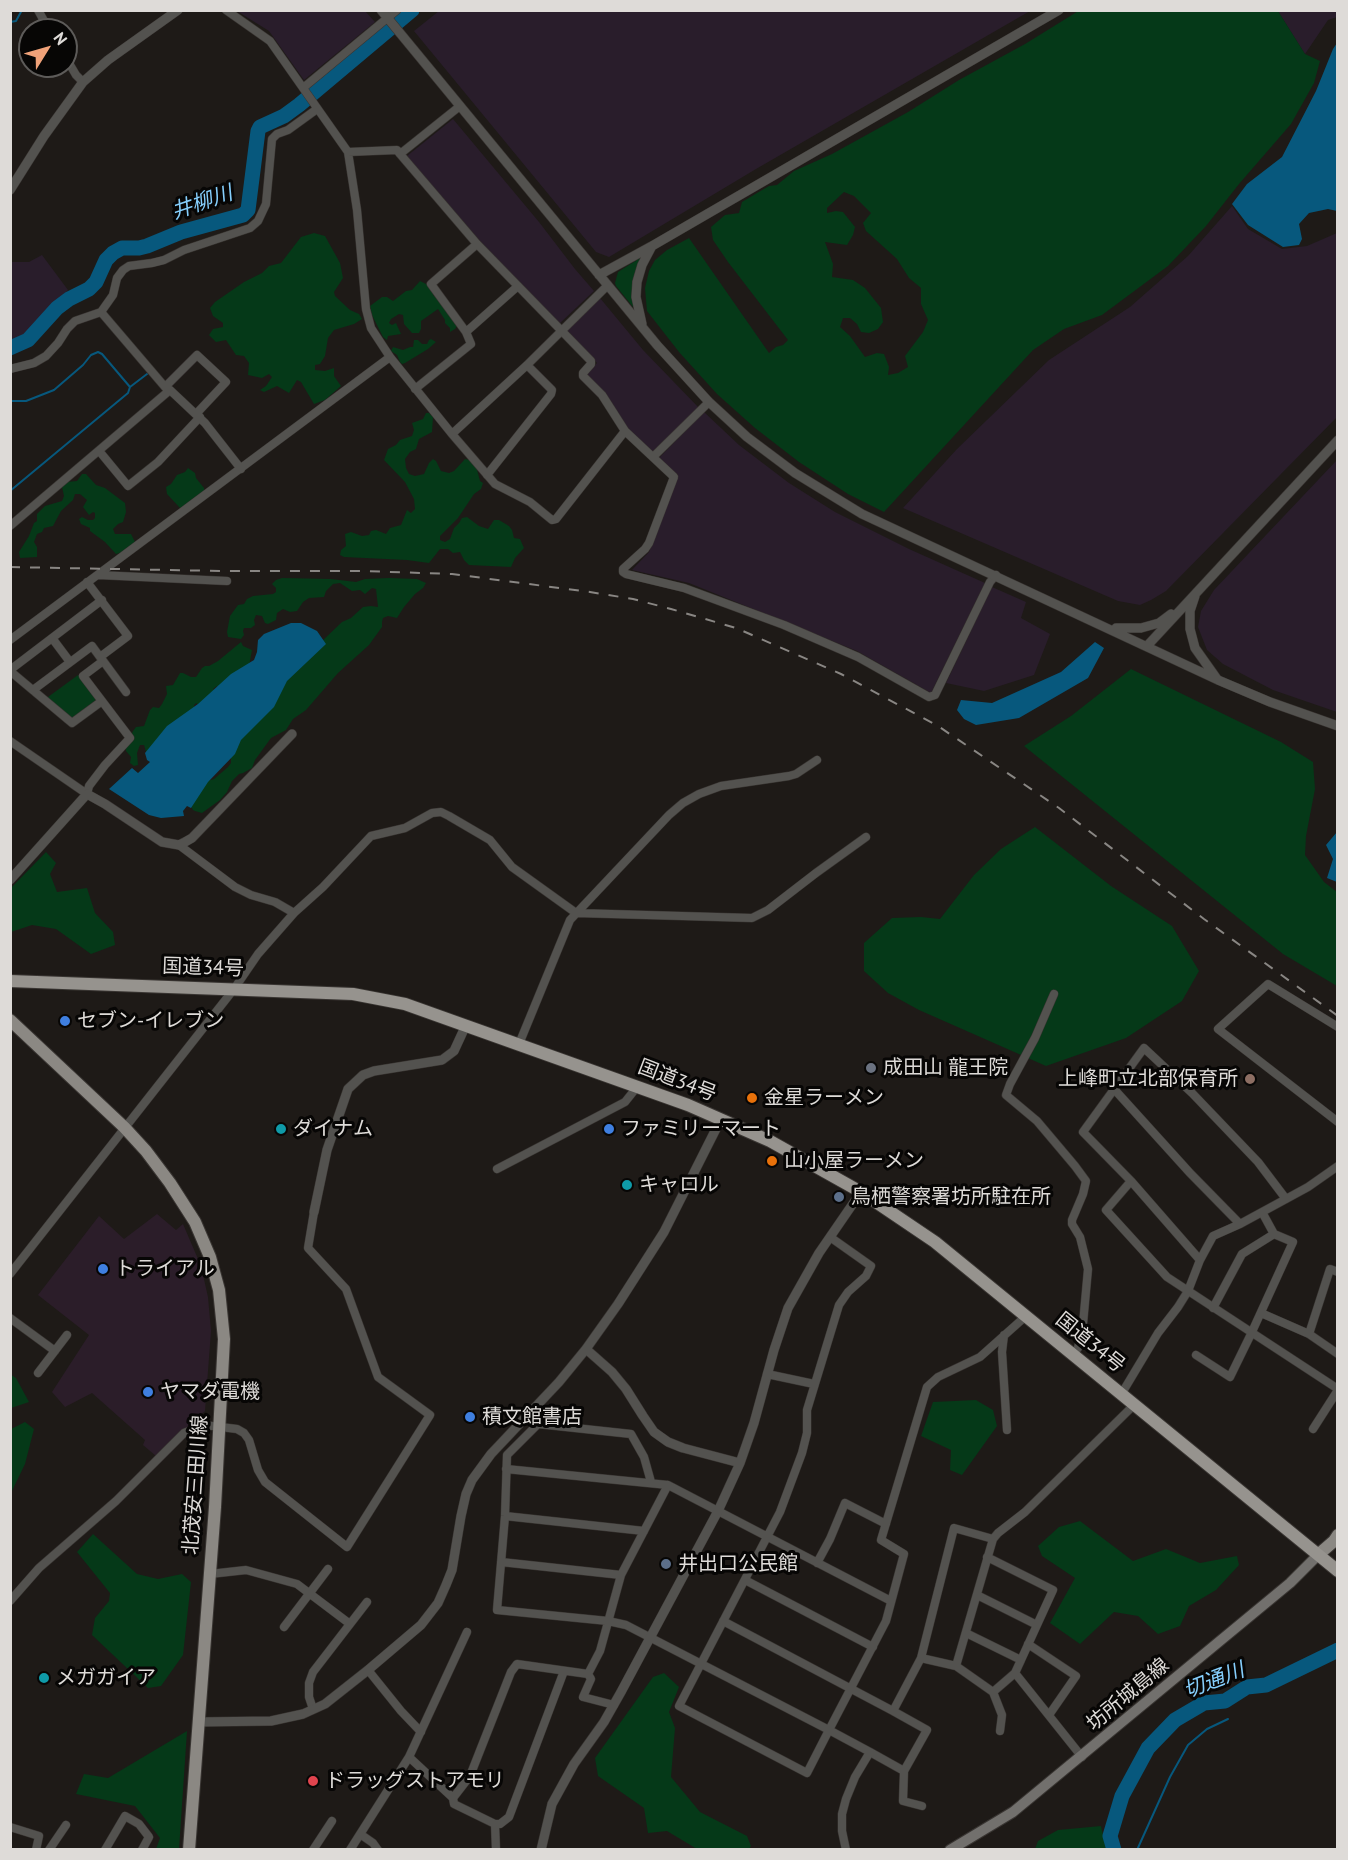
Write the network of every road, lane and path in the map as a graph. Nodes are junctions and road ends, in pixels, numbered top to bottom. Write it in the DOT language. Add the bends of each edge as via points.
graph roads {
  1 [pos="178,10"];
  2 [pos="226,10"];
  3 [pos="381,10"];
  4 [pos="397,10"];
  5 [pos="1059,10"];
  6 [pos="387,19"];
  7 [pos="78,77"];
  8 [pos="83,82"];
  9 [pos="303,88"];
  10 [pos="315,106"];
  11 [pos="460,106"];
  12 [pos="348,152"];
  13 [pos="400,154"];
  14 [pos="10,190"];
  15 [pos="477,244"];
  16 [pos="652,246"];
  17 [pos="599,275"];
  18 [pos="608,285"];
  19 [pos="518,286"];
  20 [pos="101,312"];
  21 [pos="642,325"];
  22 [pos="561,331"];
  23 [pos="465,332"];
  24 [pos="390,357"];
  25 [pos="527,365"];
  26 [pos="10,369"];
  27 [pos="168,388"];
  28 [pos="415,389"];
  29 [pos="709,402"];
  30 [pos="198,416"];
  31 [pos="625,431"];
  32 [pos="452,434"];
  33 [pos="1338,440"];
  34 [pos="100,452"];
  35 [pos="653,458"];
  36 [pos="241,469"];
  37 [pos="487,475"];
  38 [pos="10,526"];
  39 [pos="996,574"];
  40 [pos="98,575"];
  41 [pos="227,580"];
  42 [pos="87,582"];
  43 [pos="1196,594"];
  44 [pos="102,600"];
  45 [pos="1186,604"];
  46 [pos="1105,626"];
  47 [pos="52,638"];
  48 [pos="10,640"];
  49 [pos="1148,646"];
  50 [pos="102,659"];
  51 [pos="70,662"];
  52 [pos="10,670"];
  53 [pos="1218,680"];
  54 [pos="33,690"];
  55 [pos="126,692"];
  56 [pos="102,701"];
  57 [pos="1338,726"];
  58 [pos="292,734"];
  59 [pos="10,741"];
  60 [pos="817,760"];
  61 [pos="87,794"];
  62 [pos="866,837"];
  63 [pos="179,845"];
  64 [pos="10,880"];
  65 [pos="294,913"];
  66 [pos="576,913"];
  67 [pos="10,981"];
  68 [pos="234,989"];
  69 [pos="1054,994"];
  70 [pos="10,1020"];
  71 [pos="466,1025"];
  72 [pos="1338,1027"];
  73 [pos="519,1044"];
  74 [pos="637,1087"];
  75 [pos="1114,1089"];
  76 [pos="721,1119"];
  77 [pos="1338,1122"];
  78 [pos="124,1127"];
  79 [pos="1338,1166"];
  80 [pos="498,1169"];
  81 [pos="1131,1181"];
  82 [pos="861,1192"];
  83 [pos="1286,1199"];
  84 [pos="314,1212"];
  85 [pos="1262,1212"];
  86 [pos="1240,1224"];
  87 [pos="1274,1234"];
  88 [pos="830,1237"];
  89 [pos="1200,1260"];
  90 [pos="1338,1272"];
  91 [pos="10,1274"];
  92 [pos="1188,1290"];
  93 [pos="1213,1308"];
  94 [pos="1261,1313"];
  95 [pos="1026,1316"];
  96 [pos="10,1317"];
  97 [pos="1251,1334"];
  98 [pos="1309,1334"];
  99 [pos="67,1335"];
  100 [pos="1004,1335"];
  101 [pos="586,1349"];
  102 [pos="55,1351"];
  103 [pos="1073,1354"];
  104 [pos="1338,1354"];
  105 [pos="1196,1355"];
  106 [pos="38,1373"];
  107 [pos="767,1374"];
  108 [pos="814,1383"];
  109 [pos="1338,1390"];
  110 [pos="1122,1393"];
  111 [pos="1135,1404"];
  112 [pos="219,1428"];
  113 [pos="1313,1429"];
  114 [pos="1007,1430"];
  115 [pos="740,1463"];
  116 [pos="506,1469"];
  117 [pos="651,1482"];
  118 [pos="668,1485"];
  119 [pos="718,1511"];
  120 [pos="505,1516"];
  121 [pos="886,1524"];
  122 [pos="644,1531"];
  123 [pos="1338,1535"];
  124 [pos="767,1537"];
  125 [pos="993,1539"];
  126 [pos="1319,1554"];
  127 [pos="987,1557"];
  128 [pos="501,1563"];
  129 [pos="817,1563"];
  130 [pos="328,1569"];
  131 [pos="1338,1571"];
  132 [pos="210,1574"];
  133 [pos="621,1575"];
  134 [pos="745,1580"];
  135 [pos="310,1593"];
  136 [pos="977,1595"];
  137 [pos="10,1601"];
  138 [pos="891,1601"];
  139 [pos="367,1602"];
  140 [pos="608,1621"];
  141 [pos="723,1621"];
  142 [pos="350,1624"];
  143 [pos="1037,1625"];
  144 [pos="284,1627"];
  145 [pos="467,1632"];
  146 [pos="966,1633"];
  147 [pos="651,1636"];
  148 [pos="1028,1644"];
  149 [pos="873,1647"];
  150 [pos="921,1658"];
  151 [pos="1021,1660"];
  152 [pos="701,1663"];
  153 [pos="956,1666"];
  154 [pos="368,1670"];
  155 [pos="564,1671"];
  156 [pos="1015,1673"];
  157 [pos="588,1674"];
  158 [pos="851,1689"];
  159 [pos="993,1692"];
  160 [pos="614,1705"];
  161 [pos="313,1709"];
  162 [pos="893,1711"];
  163 [pos="1049,1715"];
  164 [pos="198,1722"];
  165 [pos="829,1730"];
  166 [pos="421,1731"];
  167 [pos="1000,1731"];
  168 [pos="870,1752"];
  169 [pos="409,1757"];
  170 [pos="1082,1757"];
  171 [pos="904,1771"];
  172 [pos="453,1798"];
  173 [pos="922,1806"];
  174 [pos="332,1821"];
  175 [pos="495,1824"];
  176 [pos="66,1825"];
  177 [pos="10,1827"];
  178 [pos="360,1834"];
  179 [pos="36,1850"];
  180 [pos="48,1850"];
  181 [pos="105,1850"];
  182 [pos="142,1850"];
  183 [pos="189,1850"];
  184 [pos="313,1850"];
  185 [pos="350,1850"];
  186 [pos="378,1850"];
  187 [pos="496,1850"];
  188 [pos="541,1850"];
  189 [pos="846,1850"];
  190 [pos="950,1850"];
  1 -- 8 [label="street"];
  2 -- 9 [label="street" via="270,41"];
  3 -- 6 [label="street"];
  4 -- 6 [label="street"];
  5 -- 16 [label="street"];
  6 -- 9 [label="street"];
  6 -- 11 [label="street"];
  7 -- 8 [label="street"];
  8 -- 14 [label="street"];
  9 -- 10 [label="street"];
  10 -- 12 [label="street"];
  10 -- 20 [label="street" via="272,139 266,204 258,221 250,228 164,260 129,266 117,278 113,296"];
  11 -- 13 [label="street"];
  11 -- 17 [label="street"];
  12 -- 13 [label="street" via="397,150"];
  12 -- 24 [label="street" via="366,309 371,328"];
  13 -- 15 [label="street"];
  15 -- 19 [label="street"];
  15 -- 23 [label="street" via="431,284"];
  16 -- 17 [label="street"];
  16 -- 21 [label="street" via="637,282"];
  17 -- 18 [label="street"];
  18 -- 21 [label="street"];
  18 -- 22 [label="street"];
  19 -- 22 [label="street"];
  19 -- 23 [label="street"];
  20 -- 26 [label="street" via="75,321 46,356"];
  20 -- 27 [label="street"];
  21 -- 29 [label="street"];
  22 -- 25 [label="street"];
  22 -- 31 [label="street" via="591,361 582,376 602,395"];
  23 -- 28 [label="street" via="471,344"];
  24 -- 28 [label="street"];
  24 -- 36 [label="street"];
  25 -- 32 [label="street"];
  25 -- 37 [label="street" via="552,390 551,394"];
  27 -- 30 [label="street"];
  27 -- 30 [label="street" via="197,356 226,382"];
  27 -- 34 [label="street"];
  28 -- 32 [label="street"];
  29 -- 35 [label="street"];
  29 -- 39 [label="street" via="795,473 862,514"];
  30 -- 34 [label="street" via="158,462 128,486"];
  30 -- 36 [label="street"];
  31 -- 35 [label="street"];
  31 -- 37 [label="street" via="556,519 495,484"];
  32 -- 37 [label="street"];
  33 -- 43 [label="street"];
  34 -- 38 [label="street"];
  35 -- 39 [label="street" via="674,477 649,543 623,572 684,588 784,625 858,657 929,697 935,695"];
  36 -- 40 [label="street"];
  39 -- 46 [label="street"];
  40 -- 41 [label="street"];
  40 -- 42 [label="street"];
  42 -- 44 [label="street"];
  42 -- 48 [label="street"];
  43 -- 45 [label="street"];
  43 -- 53 [label="street" via="1190,611 1190,629 1195,648"];
  44 -- 47 [label="street"];
  44 -- 50 [label="street" via="128,636"];
  45 -- 46 [label="street" via="1159,623 1142,628"];
  45 -- 49 [label="street"];
  46 -- 49 [label="street"];
  47 -- 51 [label="street"];
  47 -- 52 [label="street"];
  49 -- 53 [label="street"];
  50 -- 51 [label="street" via="92,646"];
  50 -- 55 [label="street"];
  50 -- 56 [label="street" via="83,676"];
  51 -- 54 [label="street"];
  52 -- 54 [label="street"];
  53 -- 57 [label="street"];
  54 -- 56 [label="street" via="72,723"];
  56 -- 61 [label="street" via="130,738 99,772"];
  58 -- 63 [label="street" via="192,838"];
  59 -- 61 [label="street"];
  60 -- 66 [label="street" via="796,774 721,786 682,803"];
  61 -- 63 [label="street" via="162,842"];
  61 -- 64 [label="street"];
  62 -- 66 [label="street" via="752,918"];
  63 -- 65 [label="street" via="235,887"];
  65 -- 66 [label="street" via="371,836 405,828 441,812 490,840 512,867"];
  65 -- 68 [label="street"];
  66 -- 73 [label="street" via="566,927"];
  67 -- 68 [label="highway, 国道34号"];
  68 -- 71 [label="highway, 国道34号" via="353,994 405,1004"];
  68 -- 78 [label="street"];
  69 -- 103 [label="street" via="1006,1095 1037,1121 1086,1181 1072,1220 1088,1269 1083,1324"];
  70 -- 78 [label="main road, 北茂安三田川線"];
  71 -- 73 [label="highway, 国道34号"];
  71 -- 84 [label="street" via="454,1051 442,1060 374,1071 348,1089 327,1150"];
  72 -- 77 [label="street" via="1268,984 1218,1029"];
  73 -- 74 [label="highway, 国道34号"];
  74 -- 76 [label="highway, 国道34号"];
  74 -- 80 [label="street" via="625,1102"];
  75 -- 81 [label="street" via="1083,1132"];
  75 -- 83 [label="street" via="1144,1048 1258,1162"];
  75 -- 86 [label="street"];
  76 -- 82 [label="highway, 国道34号" via="770,1141"];
  76 -- 101 [label="street" via="664,1232"];
  78 -- 91 [label="street"];
  78 -- 112 [label="main road, 北茂安三田川線" via="170,1183 195,1222 210,1257 219,1290 224,1339"];
  79 -- 83 [label="street"];
  81 -- 89 [label="street"];
  81 -- 92 [label="street" via="1106,1210 1167,1277"];
  82 -- 88 [label="street"];
  82 -- 95 [label="highway, 国道34号" via="935,1242"];
  83 -- 85 [label="street"];
  84 -- 112 [label="street" via="308,1248 346,1289 378,1377 430,1415 347,1547 265,1482 244,1433"];
  85 -- 86 [label="street"];
  85 -- 87 [label="street"];
  86 -- 89 [label="street" via="1213,1236"];
  87 -- 93 [label="street" via="1242,1254"];
  87 -- 94 [label="street" via="1293,1242"];
  88 -- 107 [label="street" via="788,1308"];
  88 -- 108 [label="street" via="871,1266 839,1305"];
  89 -- 92 [label="street"];
  90 -- 98 [label="street" via="1330,1269"];
  92 -- 93 [label="street"];
  92 -- 110 [label="street"];
  93 -- 97 [label="street"];
  94 -- 97 [label="street"];
  94 -- 98 [label="street"];
  95 -- 100 [label="street"];
  95 -- 103 [label="highway, 国道34号"];
  96 -- 102 [label="street"];
  97 -- 105 [label="street" via="1230,1377"];
  97 -- 109 [label="street"];
  98 -- 104 [label="street"];
  99 -- 102 [label="street"];
  100 -- 114 [label="street"];
  100 -- 121 [label="street" via="980,1357 938,1377 927,1387"];
  101 -- 115 [label="street" via="626,1389 654,1432 683,1448"];
  101 -- 154 [label="street" via="480,1467 466,1494 452,1570 438,1603 421,1624"];
  102 -- 106 [label="street"];
  103 -- 110 [label="highway, 国道34号"];
  107 -- 108 [label="street"];
  107 -- 115 [label="street"];
  108 -- 124 [label="street" via="802,1453"];
  109 -- 113 [label="street"];
  110 -- 111 [label="highway, 国道34号"];
  111 -- 125 [label="street"];
  111 -- 126 [label="highway, 国道34号"];
  112 -- 132 [label="main road, 北茂安三田川線"];
  112 -- 137 [label="street" via="204,1425 184,1433 116,1501 39,1568"];
  115 -- 119 [label="street"];
  116 -- 117 [label="street"];
  116 -- 117 [label="street" via="507,1455 538,1424 631,1434 644,1457"];
  116 -- 120 [label="street"];
  117 -- 118 [label="street"];
  118 -- 119 [label="street"];
  118 -- 122 [label="street"];
  119 -- 124 [label="street"];
  119 -- 147 [label="street"];
  120 -- 122 [label="street"];
  120 -- 128 [label="street"];
  121 -- 129 [label="street" via="845,1503"];
  121 -- 138 [label="street" via="881,1540 904,1554"];
  122 -- 133 [label="street"];
  123 -- 126 [label="main road"];
  124 -- 129 [label="street"];
  124 -- 134 [label="street"];
  125 -- 127 [label="street"];
  125 -- 150 [label="street" via="954,1528"];
  126 -- 131 [label="highway, 国道34号"];
  126 -- 170 [label="main road, 坊所城島線"];
  127 -- 136 [label="street"];
  127 -- 143 [label="street" via="1053,1590"];
  128 -- 133 [label="street"];
  128 -- 140 [label="street" via="497,1610"];
  129 -- 138 [label="street"];
  130 -- 135 [label="street"];
  132 -- 135 [label="street" via="246,1570 297,1584"];
  132 -- 164 [label="main road, 北茂安三田川線"];
  133 -- 140 [label="street"];
  134 -- 141 [label="street"];
  134 -- 149 [label="street"];
  135 -- 142 [label="street"];
  135 -- 144 [label="street"];
  136 -- 143 [label="street"];
  136 -- 146 [label="street"];
  138 -- 149 [label="street"];
  139 -- 142 [label="street"];
  140 -- 147 [label="street"];
  140 -- 157 [label="street" via="600,1652"];
  141 -- 152 [label="street"];
  141 -- 158 [label="street"];
  142 -- 161 [label="street" via="313,1672 309,1696"];
  143 -- 148 [label="street"];
  145 -- 166 [label="street"];
  146 -- 151 [label="street"];
  146 -- 153 [label="street"];
  147 -- 152 [label="street"];
  147 -- 160 [label="street"];
  148 -- 151 [label="street"];
  148 -- 163 [label="street" via="1076,1676"];
  149 -- 158 [label="street"];
  150 -- 153 [label="street"];
  150 -- 162 [label="street"];
  151 -- 156 [label="street"];
  152 -- 165 [label="street"];
  152 -- 165 [label="street" via="679,1706 807,1773"];
  153 -- 159 [label="street"];
  154 -- 161 [label="street"];
  154 -- 166 [label="street"];
  155 -- 157 [label="street"];
  155 -- 172 [label="street" via="517,1664 470,1776"];
  155 -- 175 [label="street" via="509,1817"];
  156 -- 159 [label="street"];
  156 -- 163 [label="street"];
  157 -- 160 [label="street" via="591,1679 583,1697"];
  158 -- 162 [label="street"];
  158 -- 165 [label="street"];
  159 -- 167 [label="street" via="1002,1716"];
  160 -- 188 [label="street" via="552,1804"];
  161 -- 164 [label="street" via="271,1721"];
  162 -- 171 [label="street" via="927,1730"];
  163 -- 170 [label="street"];
  164 -- 183 [label="main road, 北茂安三田川線"];
  165 -- 168 [label="street"];
  166 -- 169 [label="street"];
  168 -- 171 [label="street"];
  168 -- 189 [label="street" via="842,1814"];
  169 -- 172 [label="street"];
  169 -- 178 [label="street"];
  170 -- 190 [label="main road, 坊所城島線" via="1013,1812"];
  171 -- 173 [label="street" via="903,1801"];
  172 -- 175 [label="street" via="454,1804"];
  174 -- 184 [label="street"];
  175 -- 187 [label="street"];
  176 -- 180 [label="street"];
  177 -- 179 [label="street" via="39,1836"];
  178 -- 185 [label="street"];
  178 -- 186 [label="street"];
  181 -- 182 [label="street" via="125,1816 139,1824 149,1838"];
}
